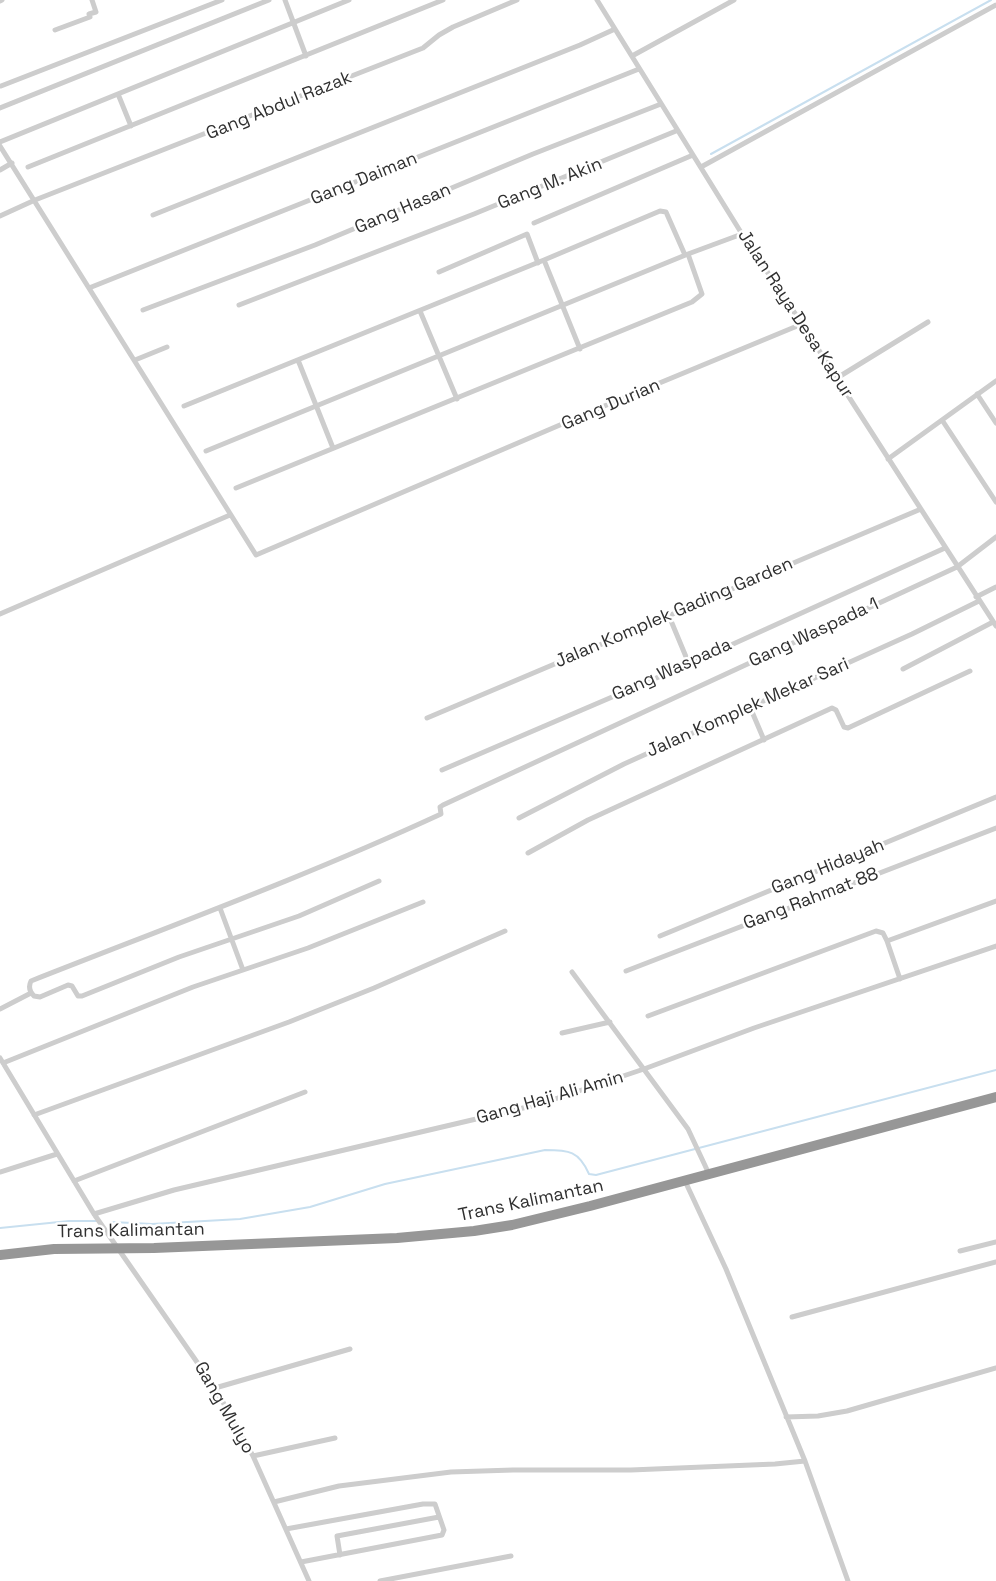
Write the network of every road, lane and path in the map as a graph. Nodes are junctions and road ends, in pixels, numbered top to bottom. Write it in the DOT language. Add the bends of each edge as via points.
graph roads {
  1 [pos="92,0"];
  2 [pos="222,0"];
  3 [pos="269,0"];
  4 [pos="284,0"];
  5 [pos="349,0"];
  6 [pos="443,0"];
  7 [pos="517,0"];
  8 [pos="734,0"];
  9 [pos="600,1"];
  10 [pos="994,3"];
  11 [pos="293,23"];
  12 [pos="615,29"];
  13 [pos="55,30"];
  14 [pos="306,56"];
  15 [pos="632,56"];
  16 [pos="639,69"];
  17 [pos="1,86"];
  18 [pos="118,94"];
  19 [pos="661,104"];
  20 [pos="0,108"];
  21 [pos="131,126"];
  22 [pos="676,131"];
  23 [pos="0,142"];
  24 [pos="0,146"];
  25 [pos="693,155"];
  26 [pos="12,164"];
  27 [pos="28,167"];
  28 [pos="701,167"];
  29 [pos="0,170"];
  30 [pos="35,200"];
  31 [pos="153,215"];
  32 [pos="0,216"];
  33 [pos="534,223"];
  34 [pos="742,234"];
  35 [pos="687,254"];
  36 [pos="544,260"];
  37 [pos="538,262"];
  38 [pos="438,272"];
  39 [pos="88,288"];
  40 [pos="238,304"];
  41 [pos="564,305"];
  42 [pos="143,310"];
  43 [pos="420,311"];
  44 [pos="928,322"];
  45 [pos="802,324"];
  46 [pos="167,347"];
  47 [pos="580,349"];
  48 [pos="438,355"];
  49 [pos="135,360"];
  50 [pos="298,360"];
  51 [pos="837,378"];
  52 [pos="996,381"];
  53 [pos="977,394"];
  54 [pos="457,399"];
  55 [pos="315,405"];
  56 [pos="184,406"];
  57 [pos="942,420"];
  58 [pos="996,423"];
  59 [pos="334,448"];
  60 [pos="206,451"];
  61 [pos="888,459"];
  62 [pos="236,488"];
  63 [pos="996,502"];
  64 [pos="921,509"];
  65 [pos="230,515"];
  66 [pos="996,537"];
  67 [pos="945,548"];
  68 [pos="956,567"];
  69 [pos="996,587"];
  70 [pos="978,599"];
  71 [pos="0,614"];
  72 [pos="669,616"];
  73 [pos="995,624"];
  74 [pos="689,664"];
  75 [pos="903,669"];
  76 [pos="970,671"];
  77 [pos="750,708"];
  78 [pos="427,718"];
  79 [pos="764,740"];
  80 [pos="442,770"];
  81 [pos="996,797"];
  82 [pos="519,818"];
  83 [pos="996,828"];
  84 [pos="528,853"];
  85 [pos="379,881"];
  86 [pos="996,901"];
  87 [pos="423,902"];
  88 [pos="220,908"];
  89 [pos="505,931"];
  90 [pos="660,936"];
  91 [pos="231,939"];
  92 [pos="887,941"];
  93 [pos="996,946"];
  94 [pos="243,970"];
  95 [pos="626,971"];
  96 [pos="572,972"];
  97 [pos="900,979"];
  98 [pos="31,993"];
  99 [pos="0,1009"];
  100 [pos="648,1016"];
  101 [pos="610,1022"];
  102 [pos="562,1033"];
  103 [pos="0,1058"];
  104 [pos="3,1063"];
  105 [pos="644,1069"];
  106 [pos="305,1092"];
  107 [pos="996,1097"];
  108 [pos="34,1115"];
  109 [pos="57,1154"];
  110 [pos="0,1172"];
  111 [pos="709,1174"];
  112 [pos="685,1180"];
  113 [pos="74,1181"];
  114 [pos="95,1215"];
  115 [pos="996,1242"];
  116 [pos="116,1248"];
  117 [pos="960,1252"];
  118 [pos="0,1255"];
  119 [pos="996,1262"];
  120 [pos="792,1317"];
  121 [pos="350,1349"];
  122 [pos="996,1368"];
  123 [pos="215,1388"];
  124 [pos="786,1416"];
  125 [pos="335,1438"];
  126 [pos="253,1456"];
  127 [pos="805,1461"];
  128 [pos="274,1502"];
  129 [pos="439,1517"];
  130 [pos="286,1529"];
  131 [pos="340,1554"];
  132 [pos="512,1556"];
  133 [pos="301,1562"];
  134 [pos="309,1581"];
  135 [pos="380,1581"];
  136 [pos="848,1581"];
  1 -- 13 [label="street" via="96,12 89,14 90,18"];
  2 -- 17 [label="street"];
  3 -- 20 [label="street"];
  4 -- 11 [label="street"];
  5 -- 11 [label="street"];
  6 -- 14 [label="street"];
  7 -- 30 [label="street, Gang Abdul Razak" via="452,27 423,48"];
  8 -- 15 [label="street"];
  9 -- 12 [label="street, Jalan Raya Desa Kapur"];
  10 -- 28 [label="street"];
  11 -- 14 [label="street"];
  11 -- 18 [label="street"];
  12 -- 15 [label="street, Jalan Raya Desa Kapur"];
  12 -- 31 [label="street"];
  14 -- 21 [label="street"];
  15 -- 16 [label="street, Jalan Raya Desa Kapur"];
  16 -- 19 [label="street, Jalan Raya Desa Kapur"];
  16 -- 39 [label="street, Gang Daiman"];
  18 -- 21 [label="street"];
  18 -- 23 [label="street"];
  19 -- 22 [label="street, Jalan Raya Desa Kapur"];
  19 -- 42 [label="street, Gang Hasan" via="315,245"];
  21 -- 27 [label="street"];
  22 -- 25 [label="street, Jalan Raya Desa Kapur"];
  22 -- 40 [label="street, Gang M. Akin"];
  24 -- 26 [label="street"];
  25 -- 28 [label="street, Jalan Raya Desa Kapur"];
  25 -- 33 [label="street"];
  26 -- 29 [label="street"];
  26 -- 30 [label="street"];
  28 -- 34 [label="street, Jalan Raya Desa Kapur"];
  30 -- 32 [label="street, Gang Abdul Razak"];
  30 -- 39 [label="street"];
  34 -- 35 [label="street"];
  34 -- 45 [label="street, Jalan Raya Desa Kapur"];
  35 -- 36 [label="street" via="666,212 660,211"];
  35 -- 41 [label="street"];
  35 -- 47 [label="street" via="702,291 701,297"];
  36 -- 37 [label="street"];
  36 -- 41 [label="street"];
  37 -- 38 [label="street" via="527,234"];
  37 -- 43 [label="street"];
  39 -- 49 [label="street"];
  41 -- 47 [label="street"];
  41 -- 48 [label="street"];
  43 -- 48 [label="street"];
  43 -- 50 [label="street"];
  44 -- 51 [label="street"];
  45 -- 51 [label="street, Jalan Raya Desa Kapur"];
  45 -- 65 [label="street, Gang Durian" via="256,555"];
  46 -- 49 [label="street"];
  47 -- 54 [label="street"];
  48 -- 54 [label="street"];
  48 -- 55 [label="street"];
  49 -- 65 [label="street"];
  50 -- 55 [label="street"];
  50 -- 56 [label="street"];
  51 -- 61 [label="street, Jalan Raya Desa Kapur"];
  52 -- 53 [label="street"];
  53 -- 57 [label="street"];
  53 -- 58 [label="street"];
  54 -- 59 [label="street"];
  55 -- 59 [label="street"];
  55 -- 60 [label="street"];
  57 -- 61 [label="street"];
  57 -- 63 [label="street"];
  59 -- 62 [label="street"];
  61 -- 64 [label="street, Jalan Raya Desa Kapur"];
  64 -- 67 [label="street, Jalan Raya Desa Kapur"];
  64 -- 72 [label="street, Jalan Komplek Gading Garden"];
  65 -- 71 [label="street"];
  66 -- 68 [label="street, Gang Waspada 1"];
  67 -- 68 [label="street, Jalan Raya Desa Kapur"];
  67 -- 74 [label="street, Gang Waspada"];
  68 -- 70 [label="street, Jalan Raya Desa Kapur"];
  68 -- 88 [label="street, Gang Waspada 1" via="443,805 441,814 410,829"];
  69 -- 70 [label="street, Jalan Komplek Mekar Sari"];
  70 -- 73 [label="street, Jalan Raya Desa Kapur"];
  70 -- 77 [label="street, Jalan Komplek Mekar Sari" via="912,634"];
  72 -- 74 [label="street"];
  72 -- 78 [label="street, Jalan Komplek Gading Garden"];
  73 -- 75 [label="street"];
  74 -- 80 [label="street, Gang Waspada"];
  76 -- 79 [label="street" via="848,728 832,708"];
  77 -- 79 [label="street"];
  77 -- 82 [label="street, Jalan Komplek Mekar Sari" via="624,764"];
  79 -- 84 [label="street" via="588,820"];
  81 -- 90 [label="street, Gang Hidayah"];
  83 -- 95 [label="street, Gang Rahmat 88"];
  85 -- 91 [label="street" via="299,916"];
  86 -- 92 [label="street"];
  87 -- 94 [label="street"];
  88 -- 91 [label="street"];
  88 -- 98 [label="street" via="31,982"];
  89 -- 108 [label="street" via="289,1022"];
  91 -- 94 [label="street"];
  91 -- 98 [label="street" via="82,996 68,985 40,997"];
  92 -- 97 [label="street"];
  92 -- 100 [label="street" via="883,932 876,932"];
  93 -- 97 [label="street, Gang Haji Ali Amin"];
  94 -- 104 [label="street" via="193,986"];
  96 -- 101 [label="street"];
  97 -- 105 [label="street, Gang Haji Ali Amin"];
  98 -- 99 [label="street"];
  101 -- 102 [label="street"];
  101 -- 105 [label="street"];
  103 -- 104 [label="street, Gang Mulyo"];
  104 -- 108 [label="street, Gang Mulyo"];
  105 -- 111 [label="street" via="688,1129"];
  105 -- 114 [label="street, Gang Haji Ali Amin" via="540,1104 174,1190"];
  106 -- 113 [label="street"];
  107 -- 111 [label="highway, Trans Kalimantan"];
  108 -- 109 [label="street, Gang Mulyo"];
  109 -- 110 [label="street"];
  109 -- 113 [label="street, Gang Mulyo"];
  111 -- 112 [label="highway, Trans Kalimantan"];
  112 -- 116 [label="highway, Trans Kalimantan" via="554,1216 440,1235"];
  112 -- 124 [label="street" via="726,1269"];
  113 -- 114 [label="street, Gang Mulyo"];
  114 -- 116 [label="street, Gang Mulyo"];
  115 -- 117 [label="street"];
  116 -- 118 [label="highway, Trans Kalimantan" via="54,1249"];
  116 -- 123 [label="street, Gang Mulyo"];
  119 -- 120 [label="street"];
  121 -- 123 [label="street"];
  122 -- 124 [label="street" via="855,1409 818,1416"];
  123 -- 126 [label="street, Gang Mulyo"];
  124 -- 127 [label="street"];
  125 -- 126 [label="street"];
  126 -- 128 [label="street, Gang Mulyo"];
  127 -- 128 [label="street" via="640,1470 451,1472 339,1486"];
  127 -- 136 [label="street"];
  128 -- 130 [label="street, Gang Mulyo"];
  129 -- 130 [label="street" via="433,1502"];
  129 -- 131 [label="street" via="337,1536"];
  129 -- 131 [label="street" via="442,1535"];
  130 -- 133 [label="street, Gang Mulyo"];
  131 -- 133 [label="street"];
  132 -- 135 [label="street"];
  133 -- 134 [label="street, Gang Mulyo"];
}
